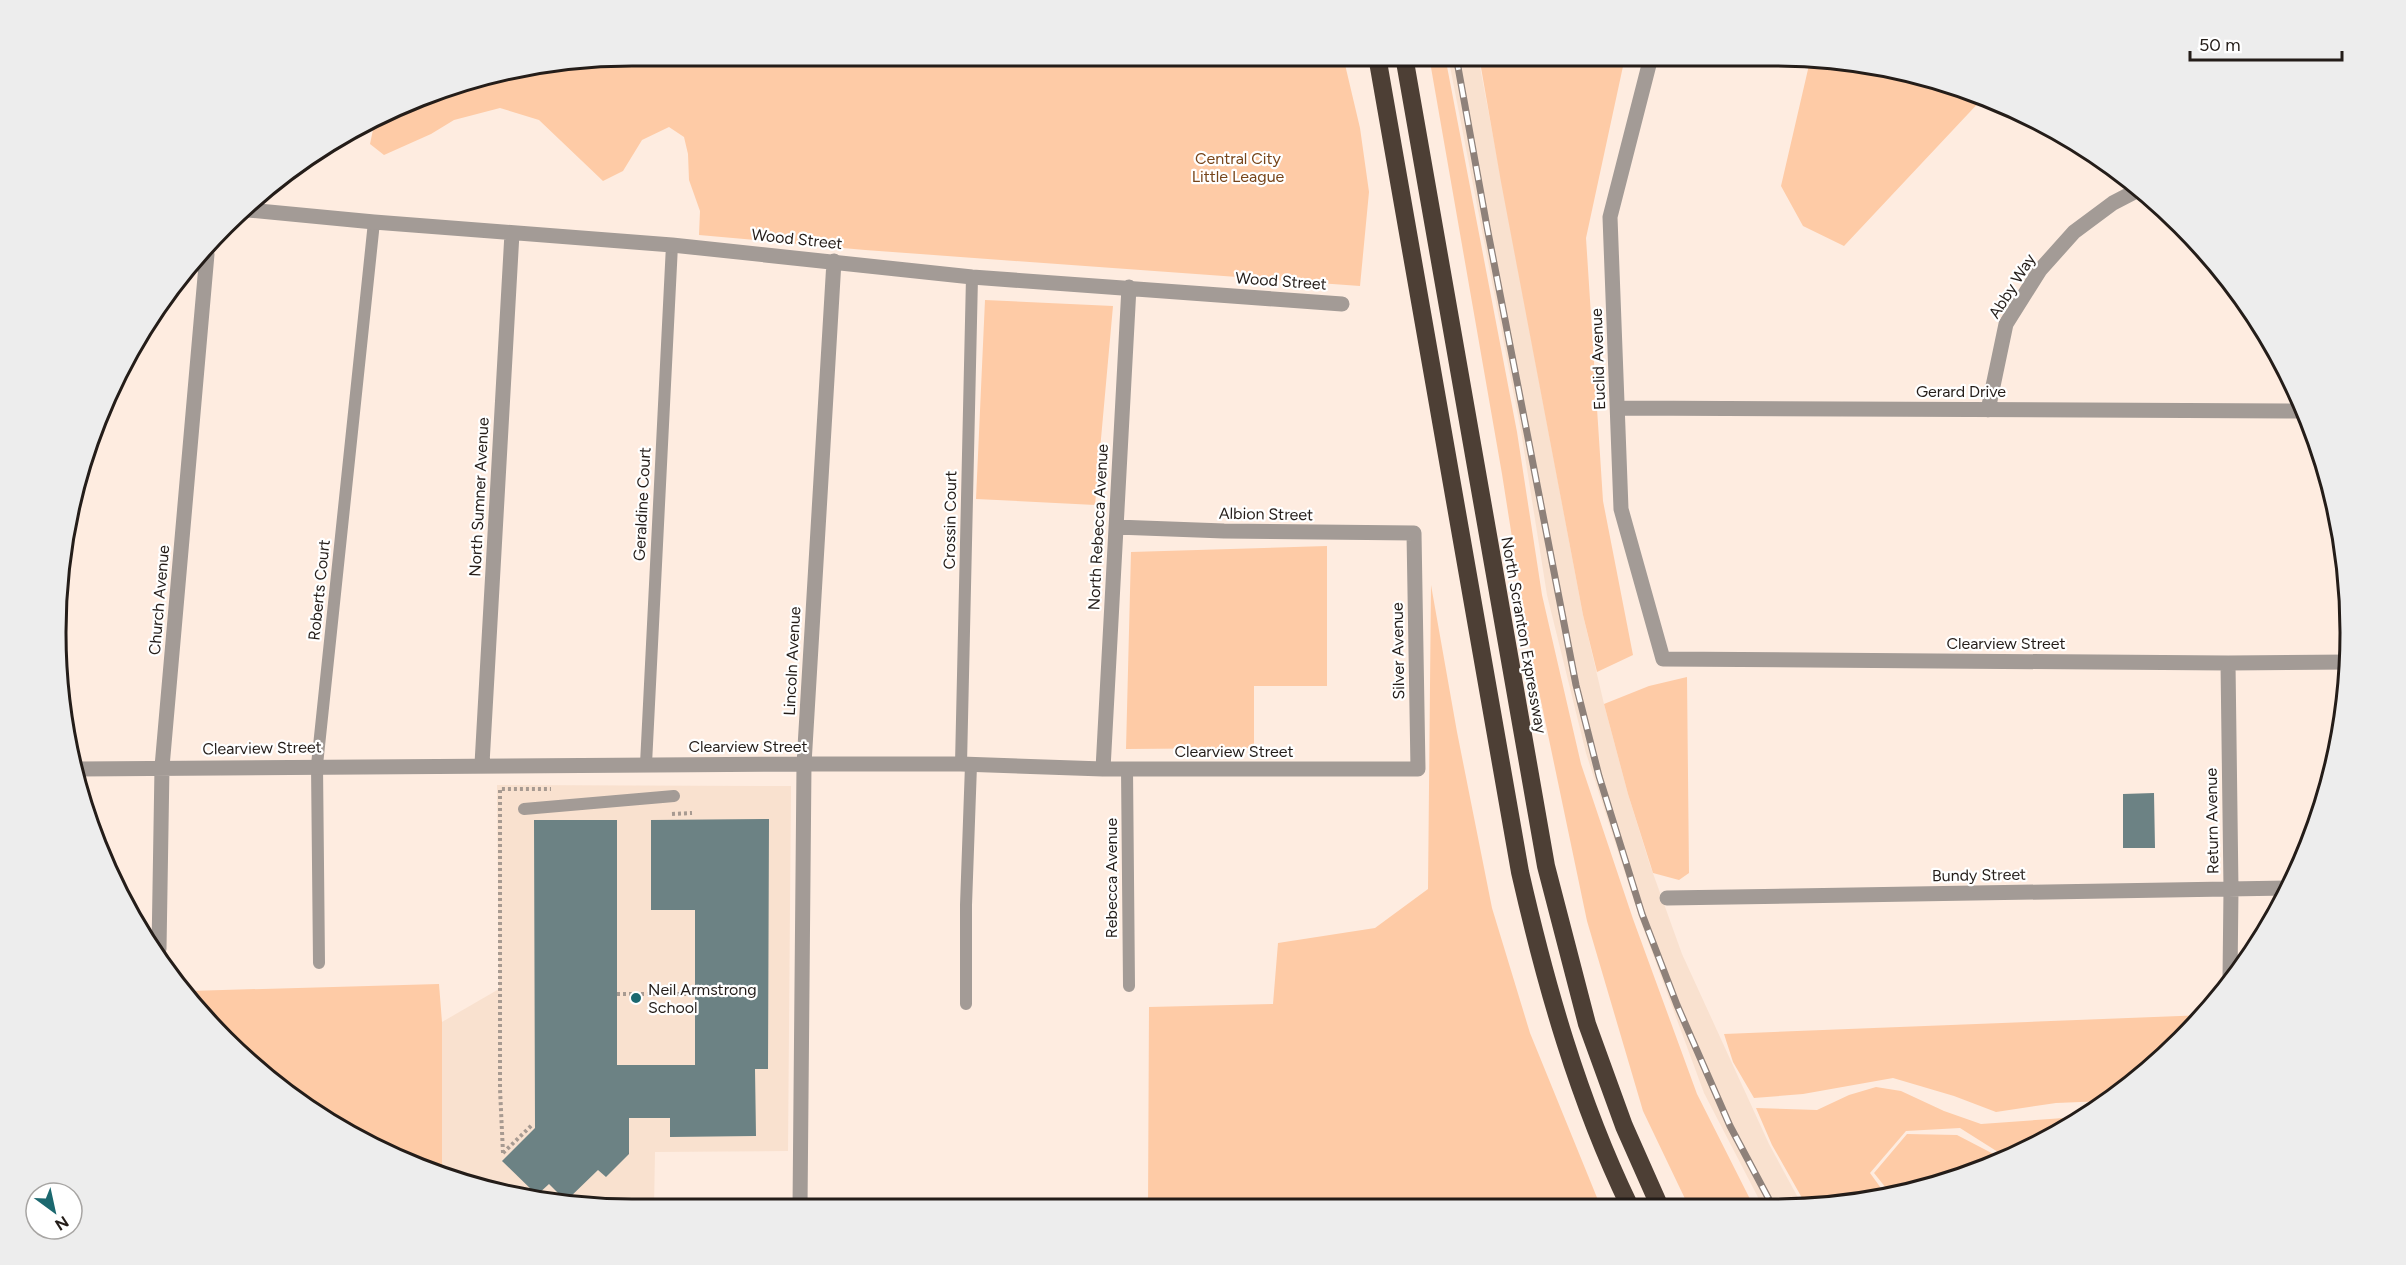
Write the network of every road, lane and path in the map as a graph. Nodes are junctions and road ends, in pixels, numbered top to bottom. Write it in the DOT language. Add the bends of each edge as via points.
graph roads {
  1 [pos="1379,66"];
  2 [pos="1406,66"];
  3 [pos="1649,66"];
  4 [pos="2131,194"];
  5 [pos="255,211"];
  6 [pos="374,222"];
  7 [pos="512,232"];
  8 [pos="672,245"];
  9 [pos="207,260"];
  10 [pos="834,261"];
  11 [pos="972,277"];
  12 [pos="1129,287"];
  13 [pos="1342,304"];
  14 [pos="1618,408"];
  15 [pos="1988,410"];
  16 [pos="2295,411"];
  17 [pos="1116,527"];
  18 [pos="1414,533"];
  19 [pos="1664,659"];
  20 [pos="2339,662"];
  21 [pos="2228,663"];
  22 [pos="482,764"];
  23 [pos="646,764"];
  24 [pos="804,764"];
  25 [pos="317,765"];
  26 [pos="966,765"];
  27 [pos="162,767"];
  28 [pos="83,769"];
  29 [pos="1103,769"];
  30 [pos="1127,769"];
  31 [pos="1418,769"];
  32 [pos="558,789"];
  33 [pos="674,796"];
  34 [pos="524,809"];
  35 [pos="2279,888"];
  36 [pos="2231,889"];
  37 [pos="1667,898"];
  38 [pos="159,944"];
  39 [pos="319,963"];
  40 [pos="2230,967"];
  41 [pos="1129,986"];
  42 [pos="617,994"];
  43 [pos="695,994"];
  44 [pos="966,1004"];
  45 [pos="532,1125"];
  46 [pos="800,1199"];
  47 [pos="1626,1199"];
  48 [pos="1656,1199"];
  1 -- 47 [label="highway" via="1520,872 1561,1033"];
  2 -- 48 [label="highway, North Scranton Expressway" via="1546,866 1587,1024 1624,1126"];
  3 -- 14 [label="street, Euclid Avenue" via="1610,217"];
  4 -- 15 [label="street, Abby Way" via="2074,232 2040,270 2006,324"];
  5 -- 6 [label="street, Wood Street"];
  6 -- 7 [label="street, Wood Street"];
  6 -- 25 [label="lane, Roberts Court"];
  7 -- 8 [label="street, Wood Street"];
  7 -- 22 [label="street, North Sumner Avenue"];
  8 -- 10 [label="street, Wood Street"];
  8 -- 23 [label="lane, Geraldine Court"];
  9 -- 27 [label="street, Church Avenue"];
  10 -- 11 [label="street, Wood Street"];
  10 -- 24 [label="street, Lincoln Avenue"];
  11 -- 12 [label="street, Wood Street"];
  11 -- 26 [label="lane, Crossin Court"];
  12 -- 13 [label="street, Wood Street"];
  12 -- 17 [label="street, North Rebecca Avenue"];
  14 -- 15 [label="street, Gerard Drive"];
  14 -- 19 [label="street, Euclid Avenue" via="1621,508"];
  15 -- 16 [label="street, Gerard Drive"];
  17 -- 18 [label="street, Albion Street"];
  17 -- 29 [label="street, North Rebecca Avenue"];
  18 -- 31 [label="street, Silver Avenue"];
  19 -- 21 [label="street, Clearview Street"];
  20 -- 21 [label="street, Clearview Street"];
  21 -- 36 [label="street, Return Avenue"];
  22 -- 23 [label="street, Clearview Street"];
  22 -- 25 [label="street, Clearview Street"];
  23 -- 24 [label="street, Clearview Street"];
  24 -- 26 [label="street, Clearview Street"];
  24 -- 46 [label="street, Lincoln Avenue"];
  25 -- 27 [label="street, Clearview Street"];
  25 -- 39 [label="lane, Roberts Court"];
  26 -- 29 [label="street, Clearview Street"];
  26 -- 44 [label="lane, Crossin Court"];
  27 -- 28 [label="street, Clearview Street"];
  27 -- 38 [label="street, Church Avenue"];
  29 -- 30 [label="street, Clearview Street"];
  30 -- 31 [label="street, Clearview Street"];
  30 -- 41 [label="lane, Rebecca Avenue"];
  32 -- 45 [label="path" via="501,789 502,1153"];
  33 -- 34 [label="lane"];
  35 -- 36 [label="street, Bundy Street"];
  36 -- 37 [label="street, Bundy Street"];
  36 -- 40 [label="street, Return Avenue"];
  42 -- 43 [label="path"];
}
